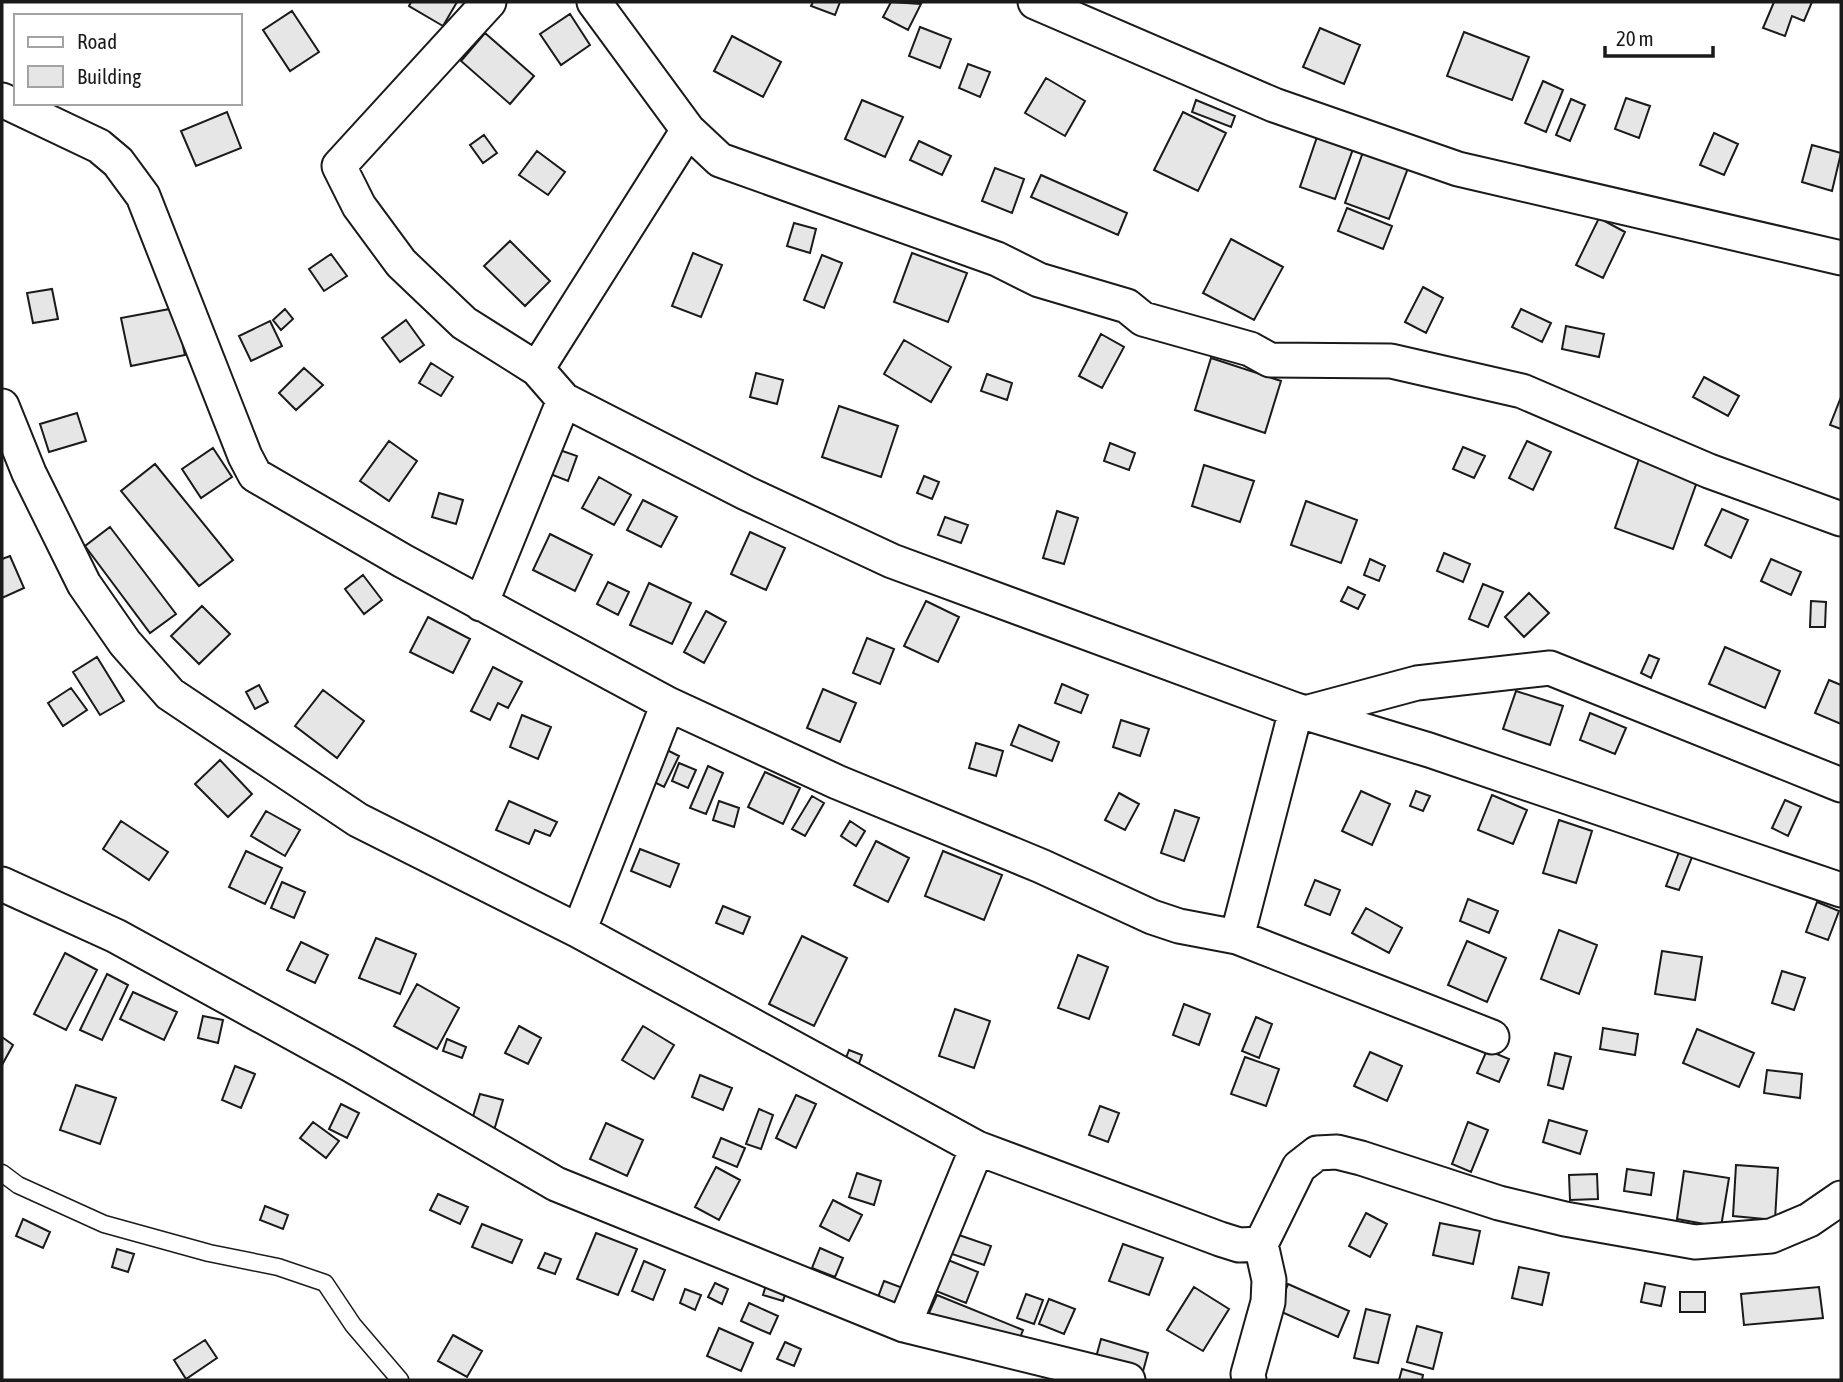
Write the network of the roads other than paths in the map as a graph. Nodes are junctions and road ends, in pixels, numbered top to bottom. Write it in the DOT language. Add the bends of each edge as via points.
graph roads {
  1 [pos="489,2"];
  2 [pos="594,2"];
  3 [pos="1035,2"];
  4 [pos="2,100"];
  5 [pos="688,130"];
  6 [pos="1841,258"];
  7 [pos="537,369"];
  8 [pos="564,400"];
  9 [pos="2,406"];
  10 [pos="1841,519"];
  11 [pos="481,604"];
  12 [pos="667,704"];
  13 [pos="1301,712"];
  14 [pos="1841,785"];
  15 [pos="2,884"];
  16 [pos="1841,890"];
  17 [pos="579,931"];
  18 [pos="1237,937"];
  19 [pos="1492,1037"];
  20 [pos="976,1147"];
  21 [pos="2,1173"];
  22 [pos="1841,1198"];
  23 [pos="1261,1244"];
  24 [pos="904,1325"];
  25 [pos="400,1380"];
  26 [pos="1128,1380"];
  27 [pos="1249,1380"];
  1 -- 7 [label="street" via="339,166 359,206 401,263 464,323"];
  2 -- 5 [label="street"];
  3 -- 6 [label="street" via="1274,105 1458,169"];
  4 -- 11 [label="street" via="99,146 118,162 142,196 255,475"];
  5 -- 7 [label="street"];
  5 -- 10 [label="street" via="729,165 997,260 1039,280 1127,306 1143,319 1250,349 1270,360 1391,361 1522,391 1709,471"];
  7 -- 8 [label="street"];
  8 -- 11 [label="street"];
  8 -- 13 [label="street" via="892,561"];
  9 -- 17 [label="street" via="29,473 84,584 125,643 170,694 358,820"];
  11 -- 12 [label="street"];
  12 -- 17 [label="street"];
  12 -- 18 [label="street" via="1152,917"];
  13 -- 14 [label="street" via="1417,683 1550,668"];
  13 -- 16 [label="street" via="1430,750"];
  13 -- 18 [label="street"];
  15 -- 24 [label="street" via="116,936 556,1184"];
  17 -- 20 [label="street"];
  18 -- 19 [label="street"];
  20 -- 23 [label="street" via="1220,1240"];
  20 -- 24 [label="street"];
  21 -- 25 [label="lane" via="18,1185 104,1224 209,1253 278,1266 325,1283 353,1325"];
  22 -- 23 [label="street" via="1809,1220 1771,1236 1695,1242 1565,1219 1337,1152 1317,1153 1299,1167"];
  23 -- 27 [label="street" via="1269,1280 1268,1302"];
  24 -- 26 [label="street"];
}
